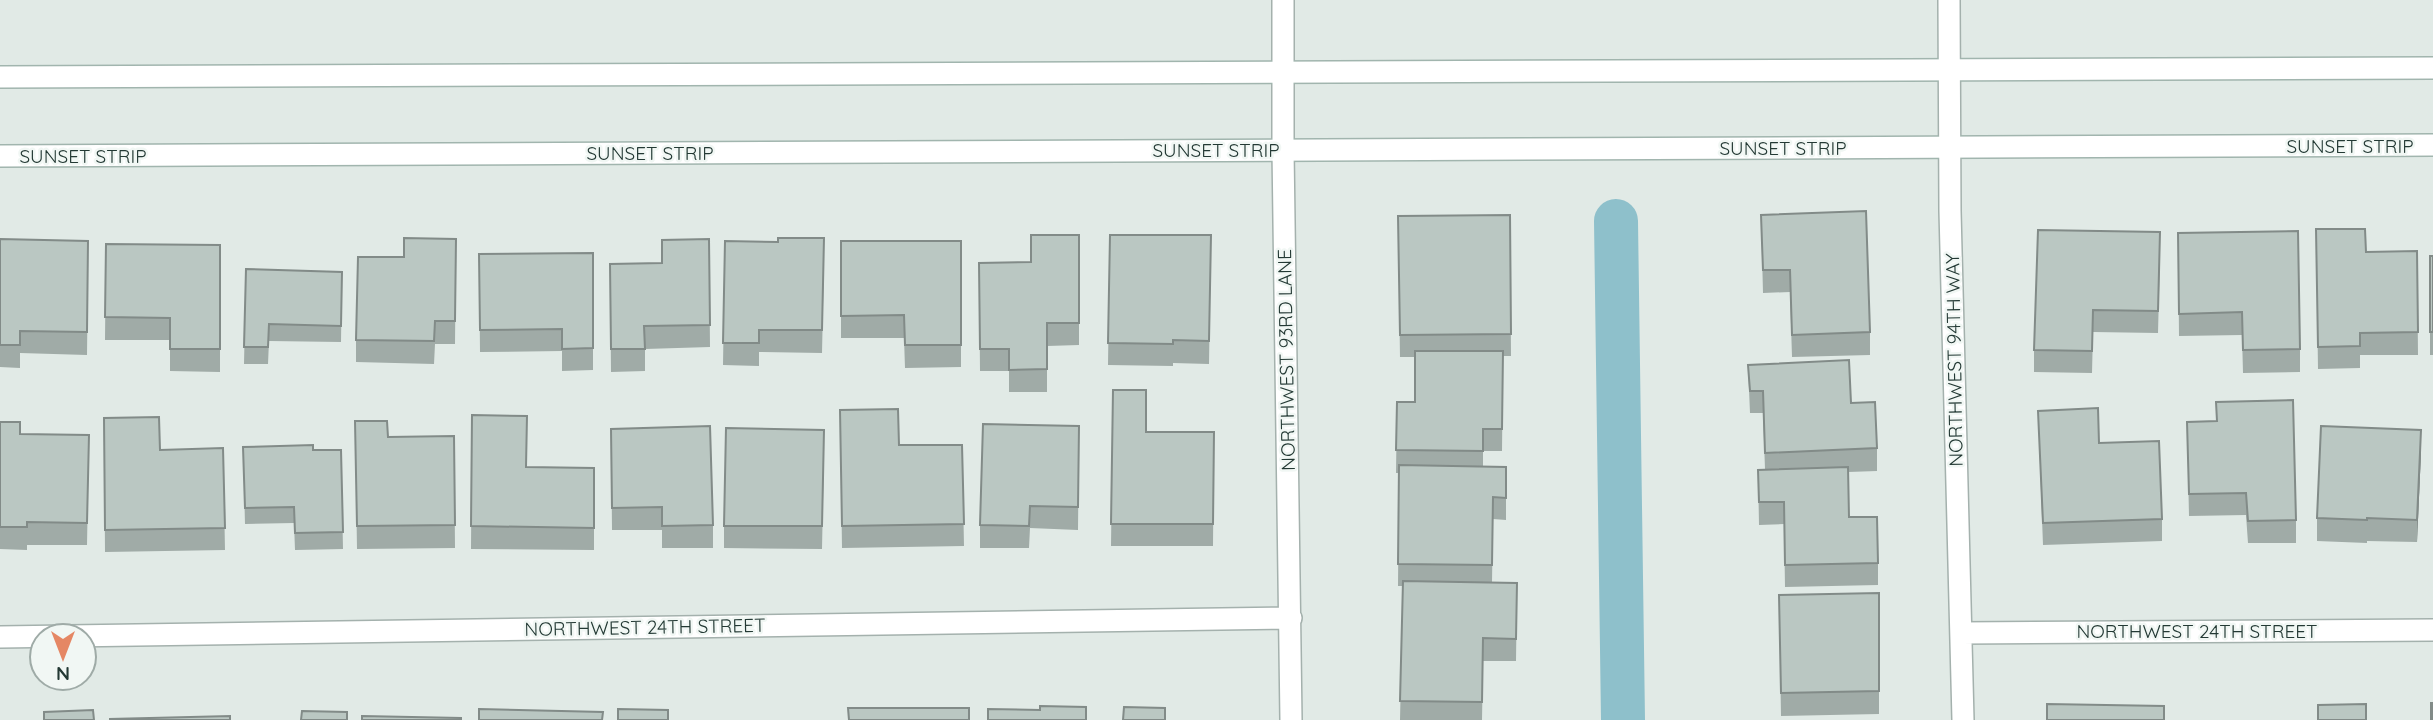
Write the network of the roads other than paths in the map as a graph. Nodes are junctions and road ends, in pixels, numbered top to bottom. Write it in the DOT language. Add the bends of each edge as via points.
graph roads {
  1 [pos="1283,0"];
  2 [pos="1949,0"];
  3 [pos="2433,68"];
  4 [pos="1949,70"];
  5 [pos="1283,73"];
  6 [pos="0,77"];
  7 [pos="2433,145"];
  8 [pos="1949,147"];
  9 [pos="1283,150"];
  10 [pos="0,156"];
  11 [pos="1291,618"];
  12 [pos="2433,630"];
  13 [pos="1961,633"];
  14 [pos="0,636"];
  15 [pos="1291,720"];
  16 [pos="1963,720"];
  1 -- 5 [label="street, NORTHWEST 93RD LANE"];
  2 -- 4 [label="street, NORTHWEST 94TH WAY"];
  3 -- 4 [label="street"];
  4 -- 5 [label="street"];
  4 -- 8 [label="street, NORTHWEST 94TH WAY"];
  5 -- 6 [label="street"];
  5 -- 9 [label="street, NORTHWEST 93RD LANE"];
  7 -- 8 [label="street, SUNSET STRIP"];
  8 -- 9 [label="street, SUNSET STRIP"];
  8 -- 13 [label="street, NORTHWEST 94TH WAY"];
  9 -- 10 [label="street, SUNSET STRIP"];
  9 -- 11 [label="street, NORTHWEST 93RD LANE"];
  11 -- 14 [label="street, NORTHWEST 24TH STREET"];
  11 -- 15 [label="street, NORTHWEST 93RD LANE"];
  12 -- 13 [label="street, NORTHWEST 24TH STREET"];
  13 -- 16 [label="street, NORTHWEST 94TH WAY"];
}
